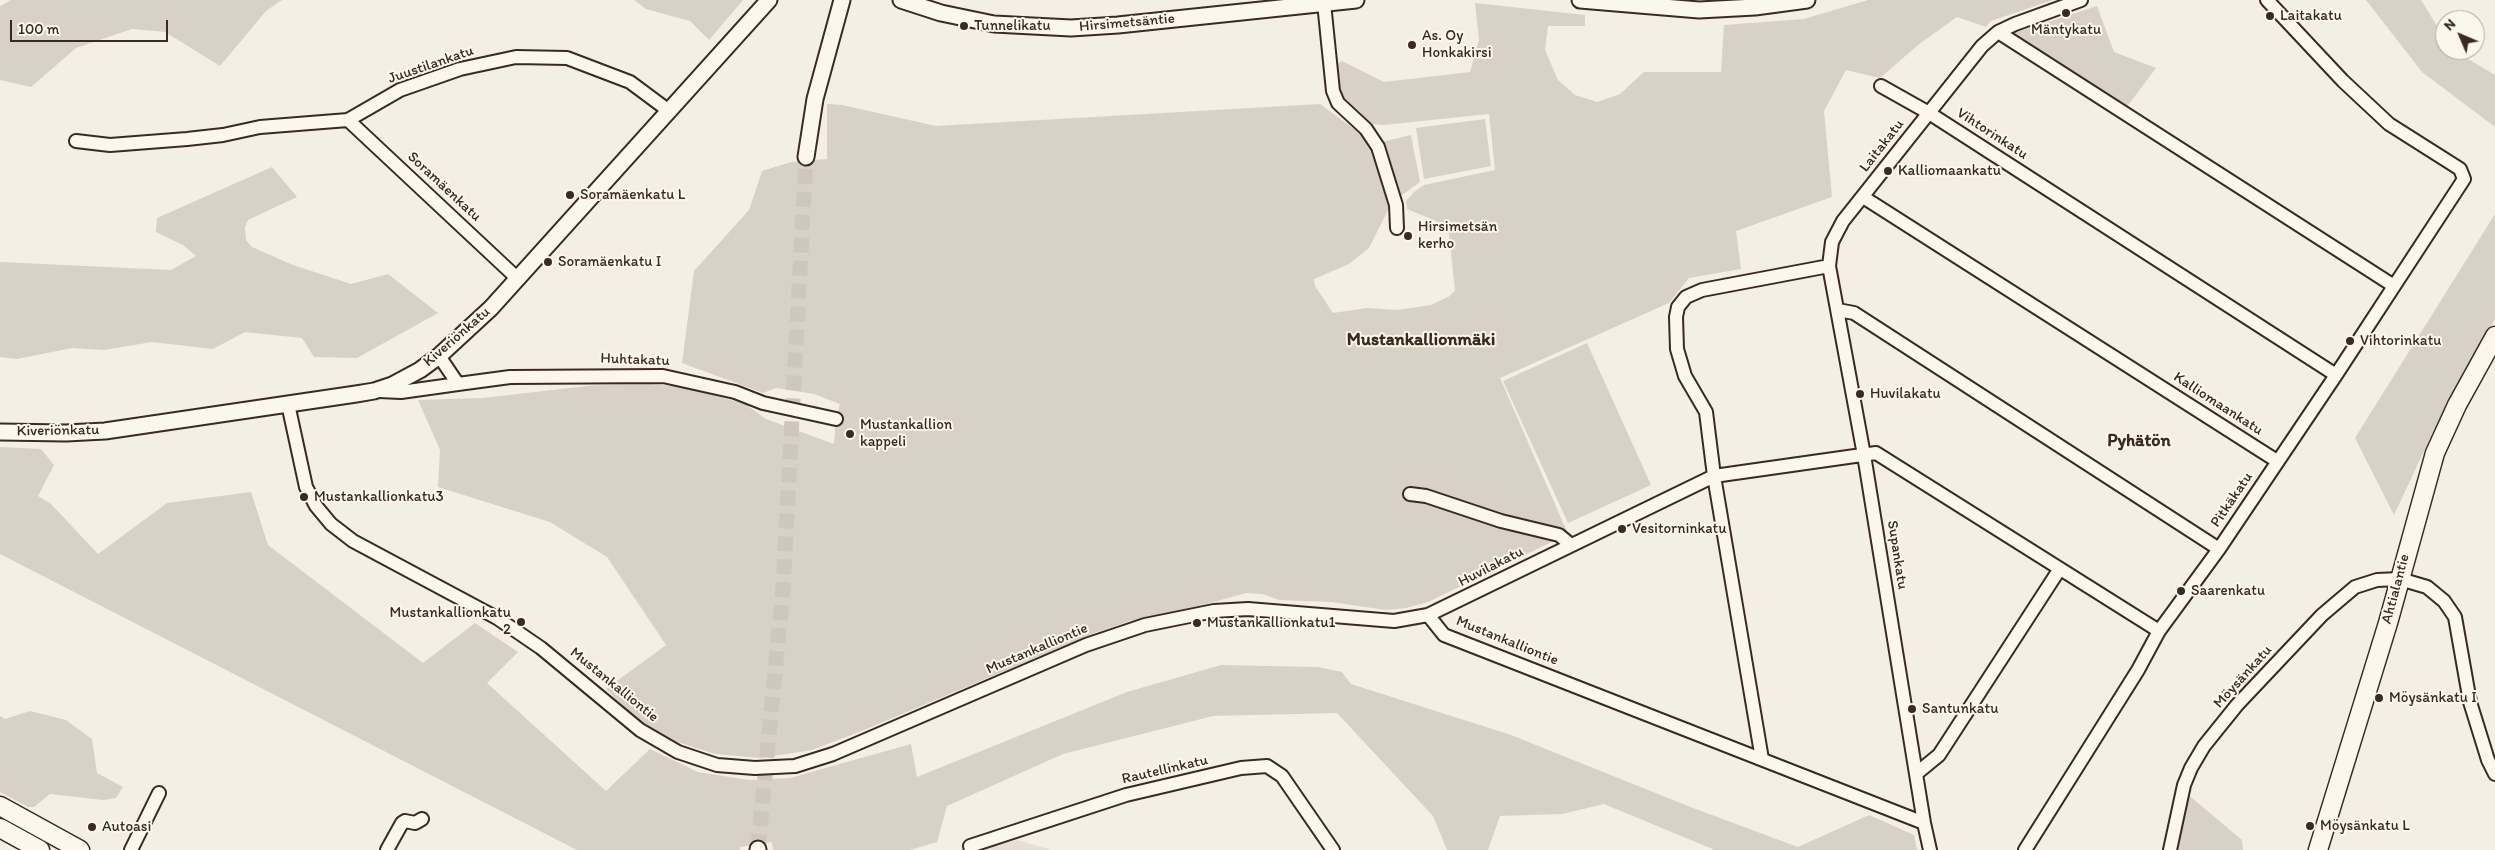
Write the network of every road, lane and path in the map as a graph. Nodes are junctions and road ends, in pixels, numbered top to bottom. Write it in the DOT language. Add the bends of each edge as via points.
graph roads {
  1 [pos="842,0"];
  2 [pos="901,0"];
  3 [pos="1356,0"];
  4 [pos="1580,0"];
  5 [pos="1807,0"];
  6 [pos="2081,0"];
  7 [pos="2267,0"];
  8 [pos="765,3"];
  9 [pos="1324,4"];
  10 [pos="1998,32"];
  11 [pos="1882,86"];
  12 [pos="669,112"];
  13 [pos="1929,113"];
  14 [pos="348,120"];
  15 [pos="76,141"];
  16 [pos="806,157"];
  17 [pos="1863,197"];
  18 [pos="1397,228"];
  19 [pos="1829,266"];
  20 [pos="518,278"];
  21 [pos="2394,286"];
  22 [pos="1838,310"];
  23 [pos="2495,336"];
  24 [pos="439,356"];
  25 [pos="2336,375"];
  26 [pos="458,384"];
  27 [pos="374,391"];
  28 [pos="288,404"];
  29 [pos="836,419"];
  30 [pos="0,432"];
  31 [pos="1864,455"];
  32 [pos="2277,461"];
  33 [pos="1714,476"];
  34 [pos="1410,494"];
  35 [pos="1572,545"];
  36 [pos="2219,548"];
  37 [pos="2059,570"];
  38 [pos="2400,579"];
  39 [pos="1428,615"];
  40 [pos="2159,631"];
  41 [pos="2491,756"];
  42 [pos="1762,758"];
  43 [pos="1917,773"];
  44 [pos="2495,774"];
  45 [pos="159,793"];
  46 [pos="0,806"];
  47 [pos="422,819"];
  48 [pos="1924,823"];
  49 [pos="0,828"];
  50 [pos="970,848"];
  51 [pos="40,850"];
  52 [pos="80,850"];
  53 [pos="131,850"];
  54 [pos="387,850"];
  55 [pos="1333,850"];
  56 [pos="1930,850"];
  57 [pos="2025,850"];
  58 [pos="2170,850"];
  59 [pos="2318,850"];
  1 -- 16 [label="street" via="815,99"];
  2 -- 9 [label="street, Hirsimetsäntie" via="941,14 994,24 1071,28"];
  3 -- 9 [label="street, Hirsimetsäntie"];
  4 -- 5 [label="street" via="1699,10"];
  6 -- 10 [label="street, Laitakatu"];
  7 -- 21 [label="street, Pitkäkatu" via="2388,124 2460,169 2464,179"];
  8 -- 12 [label="street, Kiveriönkatu" via="736,40"];
  9 -- 18 [label="street" via="1333,90 1338,104 1366,130 1378,147 1396,205"];
  10 -- 13 [label="street, Laitakatu" via="1982,46"];
  10 -- 21 [label="street"];
  11 -- 13 [label="street, Vihtorinkatu"];
  12 -- 14 [label="street, Juustilankatu" via="630,82 567,58 516,58 460,69 400,90"];
  12 -- 20 [label="street, Kiveriönkatu"];
  13 -- 17 [label="street, Laitakatu"];
  13 -- 25 [label="street, Vihtorinkatu"];
  14 -- 15 [label="street, Juustilankatu" via="110,145"];
  14 -- 20 [label="street, Soramäenkatu"];
  17 -- 19 [label="street, Laitakatu" via="1843,221 1832,242"];
  17 -- 32 [label="street, Kalliomaankatu"];
  19 -- 22 [label="street, Supankatu"];
  19 -- 33 [label="street" via="1702,290 1686,297 1678,307 1674,333 1676,349 1685,376 1706,412"];
  20 -- 24 [label="street, Kiveriönkatu"];
  21 -- 25 [label="street, Pitkäkatu"];
  22 -- 31 [label="street, Supankatu"];
  22 -- 36 [label="street" via="1854,313"];
  23 -- 38 [label="main road, Ahtialantie" via="2435,453"];
  24 -- 26 [label="street"];
  24 -- 27 [label="street, Kiveriönkatu" via="420,370"];
  25 -- 32 [label="street, Pitkäkatu"];
  26 -- 27 [label="street, Huhtakatu" via="401,392"];
  26 -- 29 [label="street, Huhtakatu" via="510,377 663,376"];
  27 -- 28 [label="street, Kiveriönkatu"];
  28 -- 30 [label="street, Kiveriönkatu" via="105,431"];
  28 -- 39 [label="street, Mustankalliontie" via="306,487 330,524 353,541 509,626 541,648 640,730 678,752 717,765 755,768 795,766 833,754 1086,645 1145,625 1214,611 1248,609 1394,621"];
  31 -- 33 [label="street, Huvilakatu"];
  31 -- 37 [label="street, Huvilakatu" via="1876,453"];
  31 -- 43 [label="street, Supankatu"];
  32 -- 36 [label="street, Pitkäkatu"];
  33 -- 35 [label="street, Huvilakatu"];
  33 -- 42 [label="street"];
  34 -- 35 [label="street" via="1426,496 1501,522 1558,535"];
  35 -- 39 [label="street, Huvilakatu"];
  36 -- 40 [label="street, Pitkäkatu"];
  37 -- 40 [label="street, Huvilakatu"];
  37 -- 43 [label="street" via="1939,755"];
  38 -- 41 [label="street" via="2427,587 2444,601 2455,617 2464,675"];
  38 -- 58 [label="street, Möysänkatu" via="2377,580 2355,587 2322,614 2237,705 2191,768 2184,785"];
  38 -- 59 [label="main road, Ahtialantie"];
  39 -- 42 [label="street, Mustankalliontie" via="1444,634"];
  40 -- 57 [label="street, Pitkäkatu"];
  41 -- 44 [label="street"];
  42 -- 48 [label="street, Mustankalliontie"];
  43 -- 48 [label="street, Supankatu"];
  45 -- 53 [label="street"];
  46 -- 52 [label="main road"];
  47 -- 54 [label="street" via="415,823 402,823"];
  48 -- 56 [label="street, Supankatu"];
  49 -- 51 [label="main road"];
  50 -- 55 [label="street, Rautellinkatu" via="1126,795 1241,768 1267,766 1282,776"];
}
